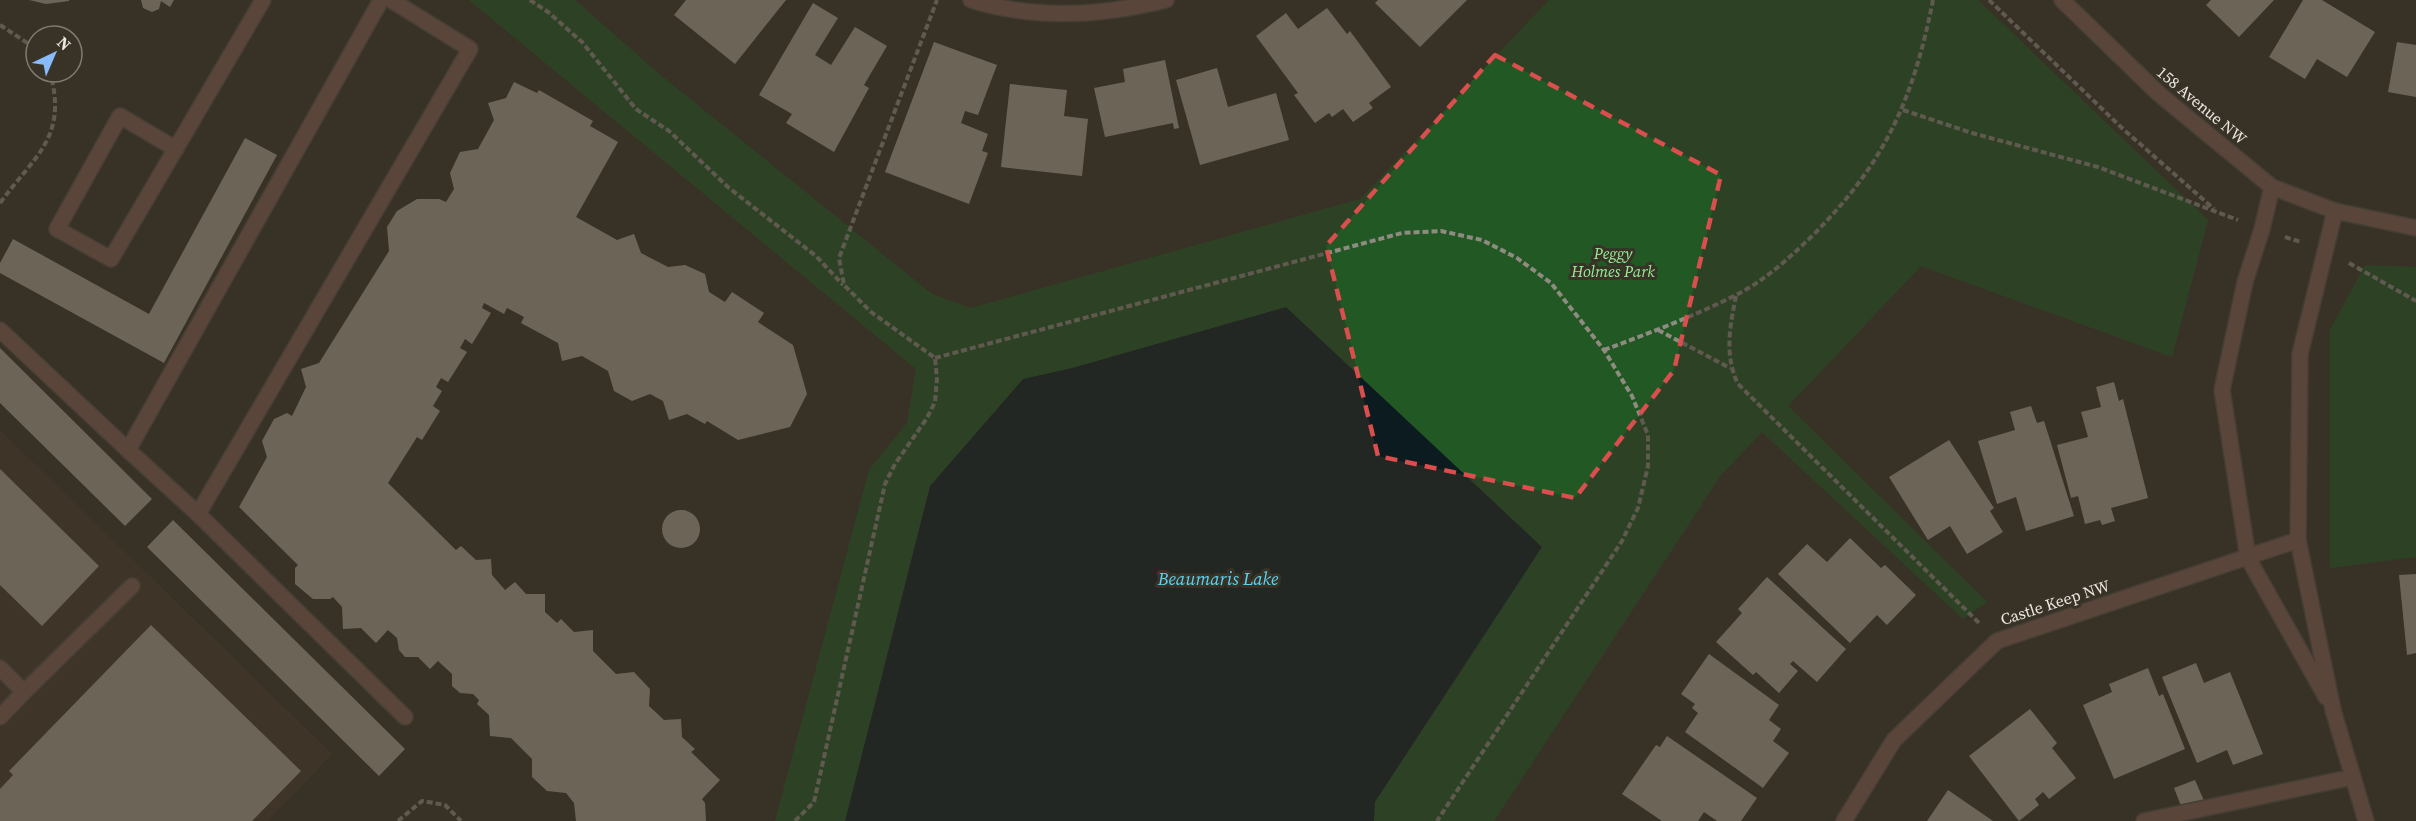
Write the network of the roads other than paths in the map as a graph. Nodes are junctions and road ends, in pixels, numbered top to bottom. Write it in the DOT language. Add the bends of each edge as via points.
graph roads {
  1 [pos="263,0"];
  2 [pos="381,0"];
  3 [pos="391,0"];
  4 [pos="972,0"];
  5 [pos="1166,0"];
  6 [pos="2062,0"];
  7 [pos="176,149"];
  8 [pos="2272,187"];
  9 [pos="2335,211"];
  10 [pos="2416,228"];
  11 [pos="0,330"];
  12 [pos="128,450"];
  13 [pos="198,514"];
  14 [pos="2298,540"];
  15 [pos="2248,558"];
  16 [pos="132,586"];
  17 [pos="0,668"];
  18 [pos="24,692"];
  19 [pos="2333,710"];
  20 [pos="0,717"];
  21 [pos="405,717"];
  22 [pos="2353,777"];
  23 [pos="1844,821"];
  24 [pos="2144,821"];
  25 [pos="2366,821"];
  1 -- 7 [label="street"];
  2 -- 12 [label="street"];
  3 -- 13 [label="street" via="470,48"];
  4 -- 5 [label="street" via="1028,12 1087,14"];
  6 -- 8 [label="street, 158 Avenue NW" via="2159,94"];
  7 -- 7 [label="street" via="111,259 57,230 120,116"];
  8 -- 9 [label="street, 158 Avenue NW"];
  8 -- 15 [label="street" via="2245,282 2222,390"];
  9 -- 10 [label="street, 158 Avenue NW"];
  9 -- 14 [label="street" via="2300,354"];
  11 -- 12 [label="street"];
  12 -- 13 [label="street"];
  13 -- 21 [label="street"];
  14 -- 15 [label="street, Castle Keep NW"];
  14 -- 19 [label="street"];
  15 -- 19 [label="street"];
  15 -- 23 [label="street, Castle Keep NW" via="1997,640 1894,740"];
  16 -- 18 [label="street"];
  17 -- 18 [label="street"];
  18 -- 20 [label="street"];
  19 -- 22 [label="street"];
  22 -- 24 [label="street"];
  22 -- 25 [label="street"];
}
